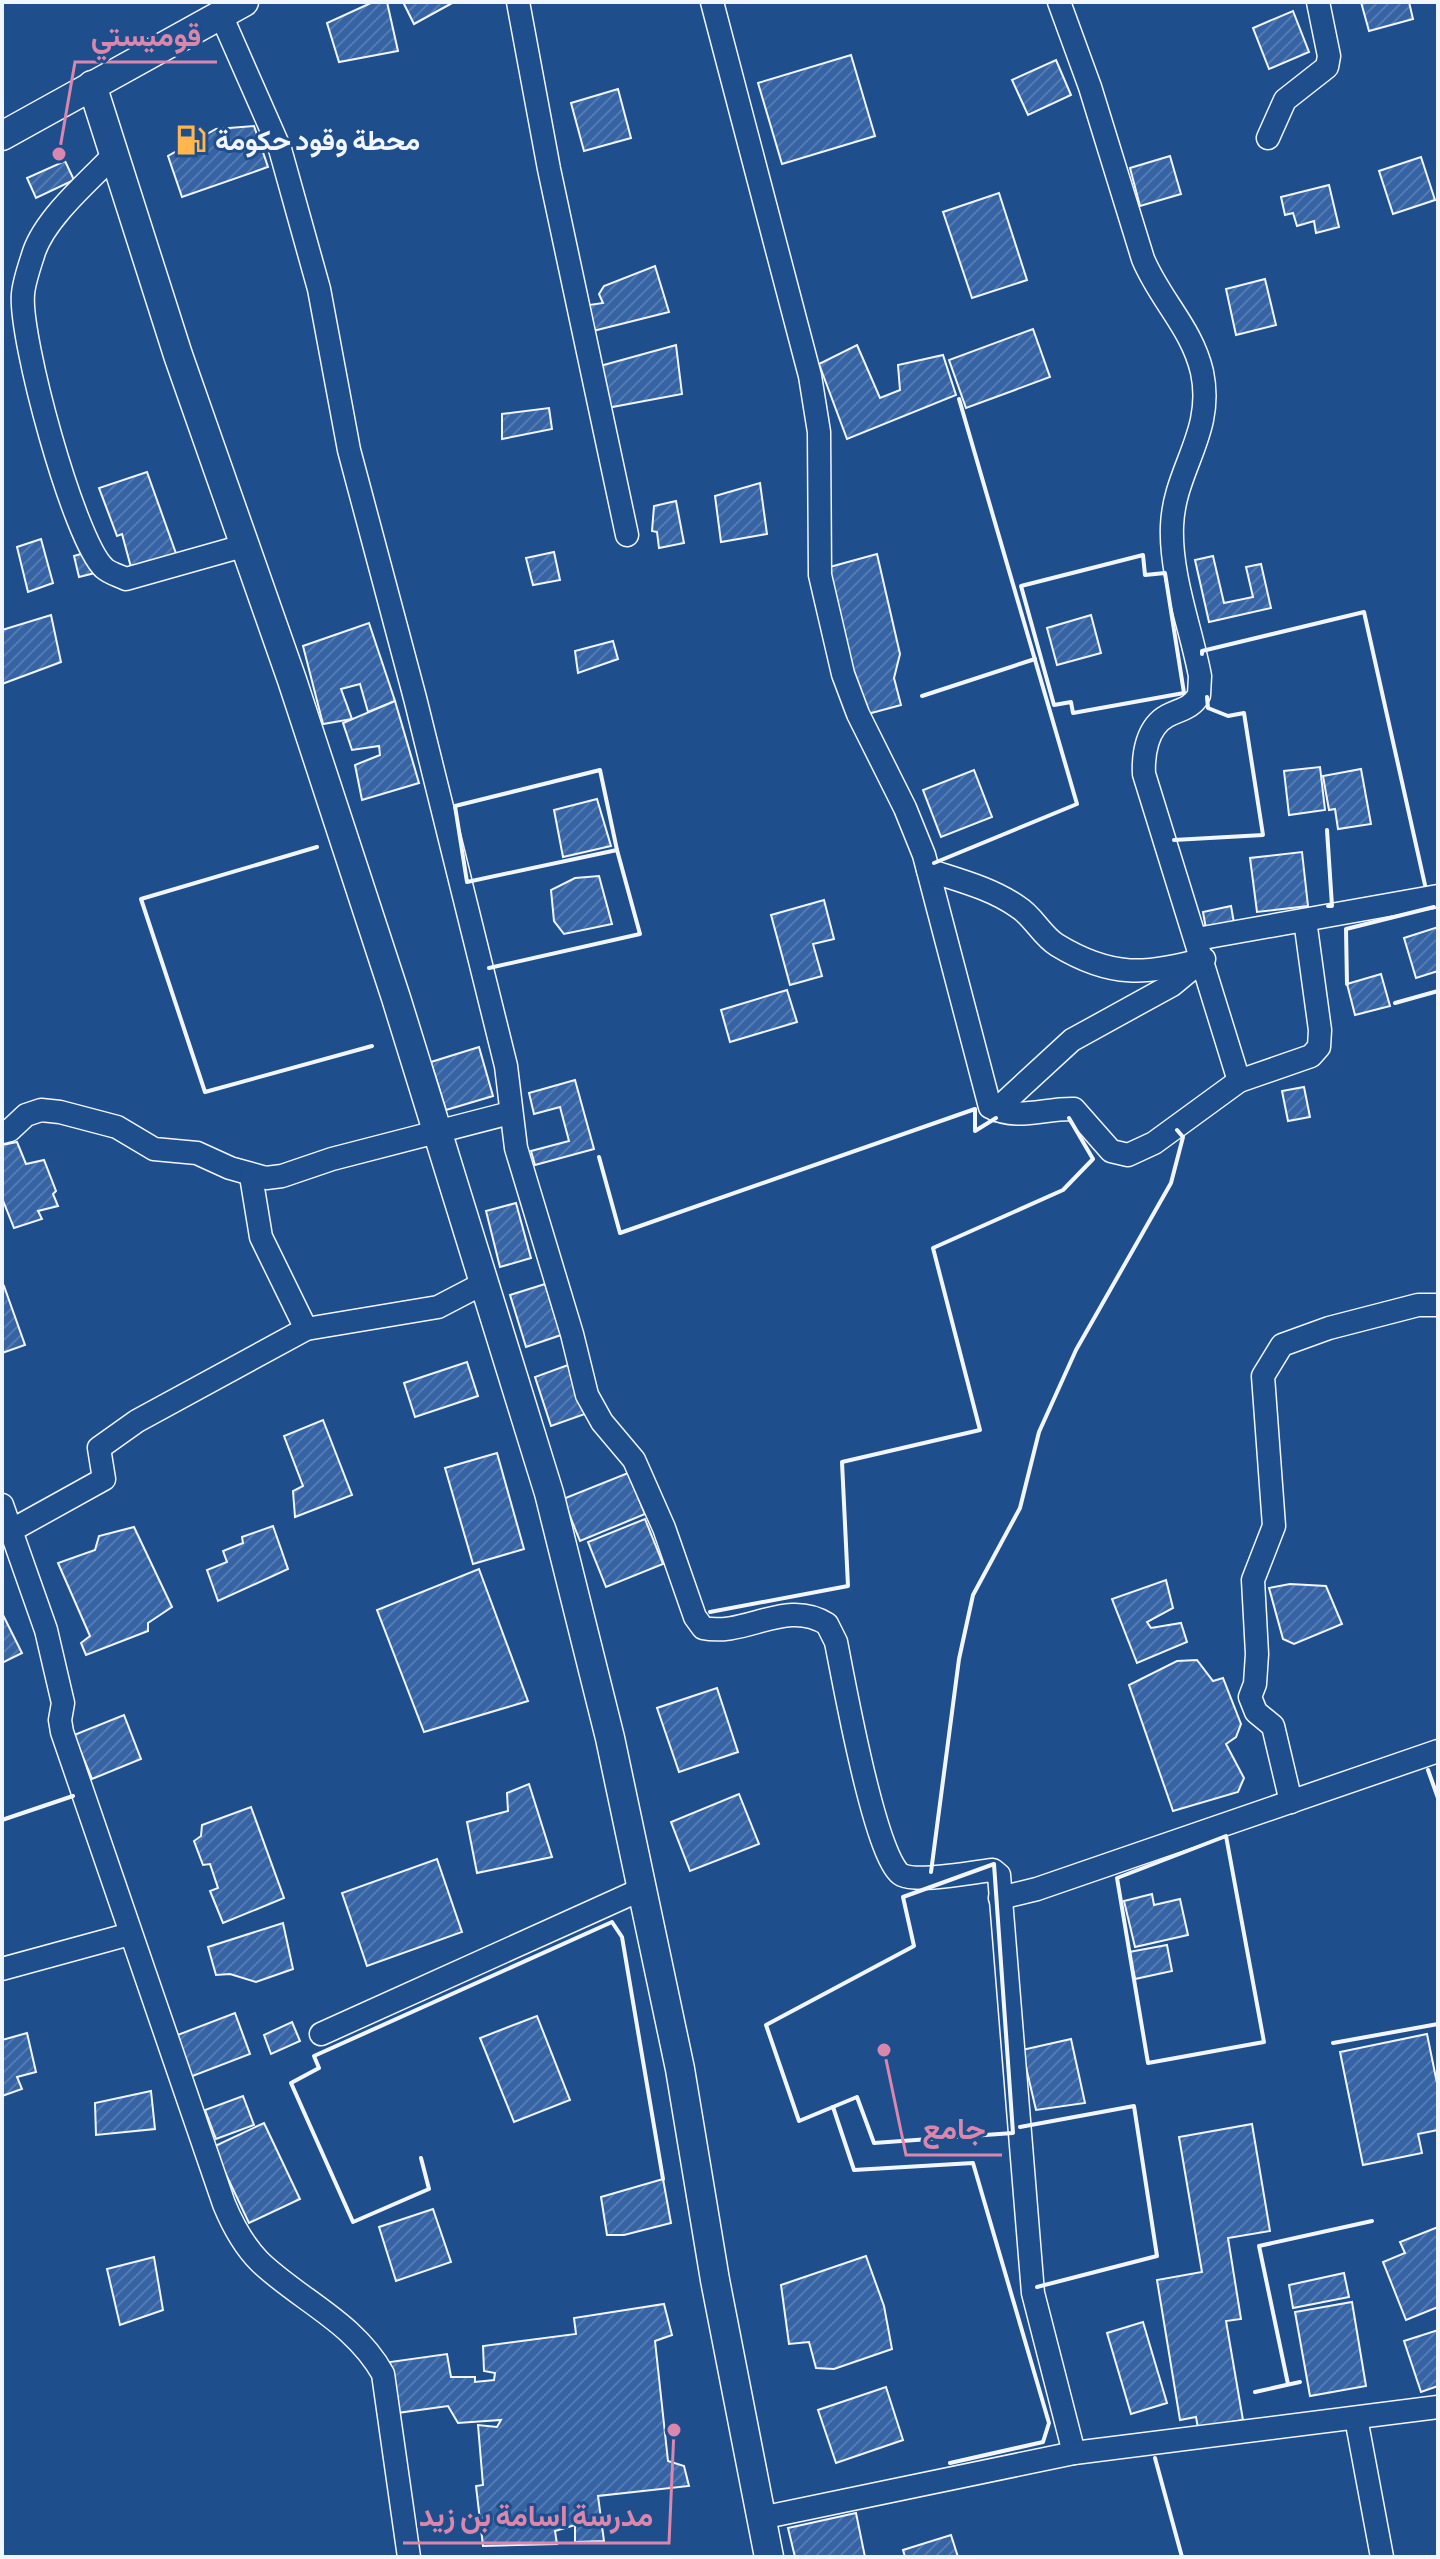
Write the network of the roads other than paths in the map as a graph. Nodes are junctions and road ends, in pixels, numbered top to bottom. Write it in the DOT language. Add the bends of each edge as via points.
graph roads {
  1 [pos="518,2"];
  2 [pos="712,2"];
  3 [pos="1059,2"];
  4 [pos="1318,2"];
  5 [pos="232,8"];
  6 [pos="92,85"];
  7 [pos="2,136"];
  8 [pos="1268,138"];
  9 [pos="116,153"];
  10 [pos="627,535"];
  11 [pos="243,546"];
  12 [pos="928,870"];
  13 [pos="1438,896"];
  14 [pos="1305,920"];
  15 [pos="1200,949"];
  16 [pos="1239,1081"];
  17 [pos="996,1110"];
  18 [pos="510,1113"];
  19 [pos="2,1132"];
  20 [pos="437,1132"];
  21 [pos="251,1176"];
  22 [pos="484,1283"];
  23 [pos="1438,1305"];
  24 [pos="306,1329"];
  25 [pos="2,1505"];
  26 [pos="12,1530"];
  27 [pos="1438,1751"];
  28 [pos="1291,1802"];
  29 [pos="642,1889"];
  30 [pos="1000,1898"];
  31 [pos="130,1934"];
  32 [pos="2,1969"];
  33 [pos="321,2034"];
  34 [pos="1438,2407"];
  35 [pos="1356,2418"];
  36 [pos="1074,2453"];
  37 [pos="761,2518"];
  38 [pos="409,2557"];
  39 [pos="769,2557"];
  40 [pos="1382,2557"];
  1 -- 10 [label="street"];
  2 -- 12 [label="street" via="810,376 819,432 820,575 843,674"];
  3 -- 15 [label="street" via="1143,259 1153,284 1184,324 1202,374 1205,419 1172,527 1200,676 1199,695 1185,709 1164,717 1150,734 1143,755 1144,774"];
  4 -- 8 [label="street" via="1327,67 1285,100"];
  5 -- 6 [label="street"];
  5 -- 18 [label="street" via="280,149 319,289 349,450 506,1066"];
  6 -- 7 [label="street"];
  6 -- 9 [label="street"];
  9 -- 11 [label="street"];
  9 -- 11 [label="street" via="64,207 35,248 23,293 35,384 53,443 85,537 104,569 126,579"];
  11 -- 20 [label="street" via="292,680"];
  12 -- 15 [label="street" via="1020,907 1056,944 1106,967 1154,973"];
  12 -- 17 [label="street" via="983,1087"];
  13 -- 14 [label="street"];
  14 -- 15 [label="street"];
  14 -- 16 [label="street" via="1319,1047 1311,1056"];
  15 -- 16 [label="street"];
  15 -- 17 [label="street" via="1172,985 1072,1040"];
  16 -- 17 [label="street" via="1154,1143 1128,1155 1111,1151 1074,1109 1027,1115"];
  18 -- 20 [label="street"];
  18 -- 30 [label="street" via="587,1395 634,1460 695,1617 703,1628 718,1631 799,1613 827,1624 836,1642 890,1862 900,1874 913,1877 997,1871"];
  19 -- 21 [label="street" via="26,1115 60,1112 117,1127 154,1149 197,1153"];
  20 -- 21 [label="street" via="282,1176"];
  20 -- 22 [label="street"];
  21 -- 24 [label="street" via="261,1237"];
  22 -- 24 [label="street" via="438,1307"];
  22 -- 29 [label="street" via="549,1493"];
  23 -- 28 [label="street" via="1418,1305 1282,1345 1263,1376 1274,1526 1253,1580 1257,1654 1250,1697 1256,1712 1273,1726"];
  24 -- 26 [label="street" via="137,1421 99,1448 104,1479"];
  25 -- 26 [label="street"];
  26 -- 31 [label="street" via="46,1630 63,1703 62,1732"];
  27 -- 28 [label="street"];
  28 -- 30 [label="street"];
  29 -- 33 [label="street"];
  29 -- 37 [label="street"];
  30 -- 36 [label="street" via="1033,2293"];
  31 -- 32 [label="street"];
  31 -- 38 [label="street" via="237,2233 260,2261 354,2334 383,2374"];
  34 -- 35 [label="street"];
  35 -- 36 [label="street"];
  35 -- 40 [label="street"];
  36 -- 37 [label="street"];
  37 -- 39 [label="street"];
}
